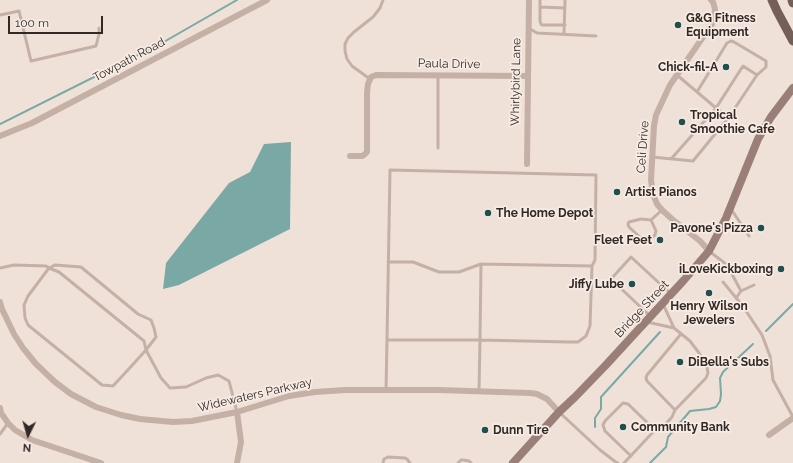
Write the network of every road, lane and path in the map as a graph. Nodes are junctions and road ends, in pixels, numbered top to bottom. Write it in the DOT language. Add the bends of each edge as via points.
graph roads {
  1 [pos="267,0"];
  2 [pos="383,0"];
  3 [pos="529,0"];
  4 [pos="540,0"];
  5 [pos="565,0"];
  6 [pos="711,0"];
  7 [pos="772,0"];
  8 [pos="792,0"];
  9 [pos="793,3"];
  10 [pos="540,7"];
  11 [pos="565,8"];
  12 [pos="0,15"];
  13 [pos="564,25"];
  14 [pos="98,28"];
  15 [pos="528,28"];
  16 [pos="564,34"];
  17 [pos="596,36"];
  18 [pos="793,41"];
  19 [pos="438,75"];
  20 [pos="677,75"];
  21 [pos="756,75"];
  22 [pos="527,76"];
  23 [pos="371,78"];
  24 [pos="793,88"];
  25 [pos="697,92"];
  26 [pos="716,108"];
  27 [pos="729,117"];
  28 [pos="0,136"];
  29 [pos="438,148"];
  30 [pos="350,156"];
  31 [pos="652,157"];
  32 [pos="671,159"];
  33 [pos="527,164"];
  34 [pos="730,208"];
  35 [pos="662,210"];
  36 [pos="651,220"];
  37 [pos="749,236"];
  38 [pos="709,250"];
  39 [pos="388,262"];
  40 [pos="481,264"];
  41 [pos="592,266"];
  42 [pos="0,268"];
  43 [pos="49,268"];
  44 [pos="723,282"];
  45 [pos="754,285"];
  46 [pos="741,290"];
  47 [pos="671,295"];
  48 [pos="736,298"];
  49 [pos="0,302"];
  50 [pos="663,304"];
  51 [pos="648,319"];
  52 [pos="674,328"];
  53 [pos="681,334"];
  54 [pos="387,340"];
  55 [pos="480,340"];
  56 [pos="146,350"];
  57 [pos="386,390"];
  58 [pos="478,391"];
  59 [pos="0,408"];
  60 [pos="676,410"];
  61 [pos="237,412"];
  62 [pos="559,412"];
  63 [pos="793,418"];
  64 [pos="8,423"];
  65 [pos="655,430"];
  66 [pos="0,434"];
  67 [pos="769,435"];
  68 [pos="631,456"];
  69 [pos="101,463"];
  70 [pos="237,463"];
  71 [pos="383,463"];
  72 [pos="410,463"];
  73 [pos="458,463"];
  74 [pos="471,463"];
  75 [pos="514,463"];
  76 [pos="618,463"];
  77 [pos="624,463"];
  1 -- 28 [label="street, Towpath Road" via="32,123"];
  2 -- 23 [label="lane" via="373,17 354,32 345,44 347,59 352,66"];
  3 -- 15 [label="street, Whirlybird Lane"];
  4 -- 10 [label="lane"];
  5 -- 11 [label="lane"];
  6 -- 20 [label="street, Celi Drive" via="715,9 712,24"];
  7 -- 18 [label="main road"];
  8 -- 9 [label="main road"];
  10 -- 11 [label="lane"];
  10 -- 13 [label="lane" via="542,25"];
  11 -- 13 [label="lane"];
  12 -- 14 [label="lane" via="20,11 31,61 96,46"];
  13 -- 16 [label="lane"];
  15 -- 16 [label="lane" via="537,33"];
  15 -- 22 [label="street, Whirlybird Lane"];
  16 -- 17 [label="lane"];
  19 -- 22 [label="street, Paula Drive"];
  19 -- 23 [label="street, Paula Drive" via="376,75"];
  19 -- 29 [label="lane"];
  20 -- 25 [label="lane"];
  20 -- 31 [label="street, Celi Drive" via="656,115"];
  21 -- 25 [label="lane" via="766,67 766,61 731,41 727,43"];
  21 -- 26 [label="lane" via="743,66"];
  21 -- 27 [label="lane"];
  22 -- 33 [label="street, Whirlybird Lane"];
  23 -- 30 [label="street" via="367,93 367,152 362,156"];
  24 -- 34 [label="main road, Bridge Street" via="758,139"];
  25 -- 26 [label="lane"];
  26 -- 27 [label="lane"];
  26 -- 32 [label="lane"];
  27 -- 32 [label="lane" via="693,161"];
  31 -- 32 [label="lane"];
  31 -- 35 [label="street, Celi Drive" via="653,194"];
  34 -- 37 [label="lane"];
  34 -- 38 [label="main road, Bridge Street"];
  35 -- 36 [label="lane"];
  35 -- 38 [label="street, Celi Drive"];
  36 -- 36 [label="lane" via="641,219 628,224 647,242 656,233"];
  38 -- 46 [label="lane" via="727,265"];
  38 -- 47 [label="main road, Bridge Street"];
  39 -- 40 [label="lane" via="414,262 439,272 458,272"];
  39 -- 41 [label="lane" via="390,170 406,170 596,175 595,260"];
  39 -- 54 [label="lane"];
  40 -- 41 [label="lane"];
  40 -- 55 [label="lane"];
  41 -- 55 [label="lane" via="590,326 586,336 578,342"];
  42 -- 43 [label="lane" via="14,265"];
  43 -- 56 [label="lane" via="60,272 144,341"];
  43 -- 56 [label="lane" via="55,265 81,267 138,314 151,320 156,337"];
  43 -- 56 [label="lane" via="24,305 28,325 102,386 113,386"];
  44 -- 48 [label="lane"];
  45 -- 46 [label="lane"];
  46 -- 48 [label="lane"];
  47 -- 50 [label="main road, Bridge Street"];
  47 -- 51 [label="lane" via="631,257 626,262 611,279"];
  48 -- 63 [label="lane" via="762,335 770,356 773,380"];
  49 -- 61 [label="street, Widewaters Parkway" via="14,334 36,364 71,394 96,407 140,419 173,422"];
  50 -- 51 [label="main road, Bridge Street"];
  50 -- 52 [label="lane"];
  51 -- 52 [label="lane"];
  51 -- 62 [label="main road, Bridge Street"];
  52 -- 53 [label="lane"];
  53 -- 60 [label="lane" via="699,353 708,373"];
  53 -- 60 [label="lane" via="646,378 647,382"];
  54 -- 55 [label="lane"];
  54 -- 57 [label="lane"];
  55 -- 58 [label="lane"];
  56 -- 61 [label="lane" via="161,378 170,388 186,387 218,375 229,381"];
  57 -- 58 [label="street, Widewaters Parkway"];
  57 -- 61 [label="street, Widewaters Parkway" via="315,392 289,396"];
  58 -- 62 [label="street, Widewaters Parkway" via="537,394 547,399"];
  59 -- 64 [label="street"];
  60 -- 65 [label="lane" via="663,427"];
  61 -- 70 [label="street" via="240,442"];
  62 -- 75 [label="main road, Bridge Street"];
  62 -- 76 [label="lane"];
  63 -- 67 [label="street"];
  64 -- 66 [label="lane"];
  64 -- 69 [label="street" via="32,440"];
  65 -- 68 [label="lane"];
  65 -- 68 [label="lane" via="628,404 623,403 605,421 605,431"];
  68 -- 77 [label="lane"];
  71 -- 72 [label="lane" via="388,457 404,458"];
  73 -- 74 [label="lane" via="461,460"];
}
